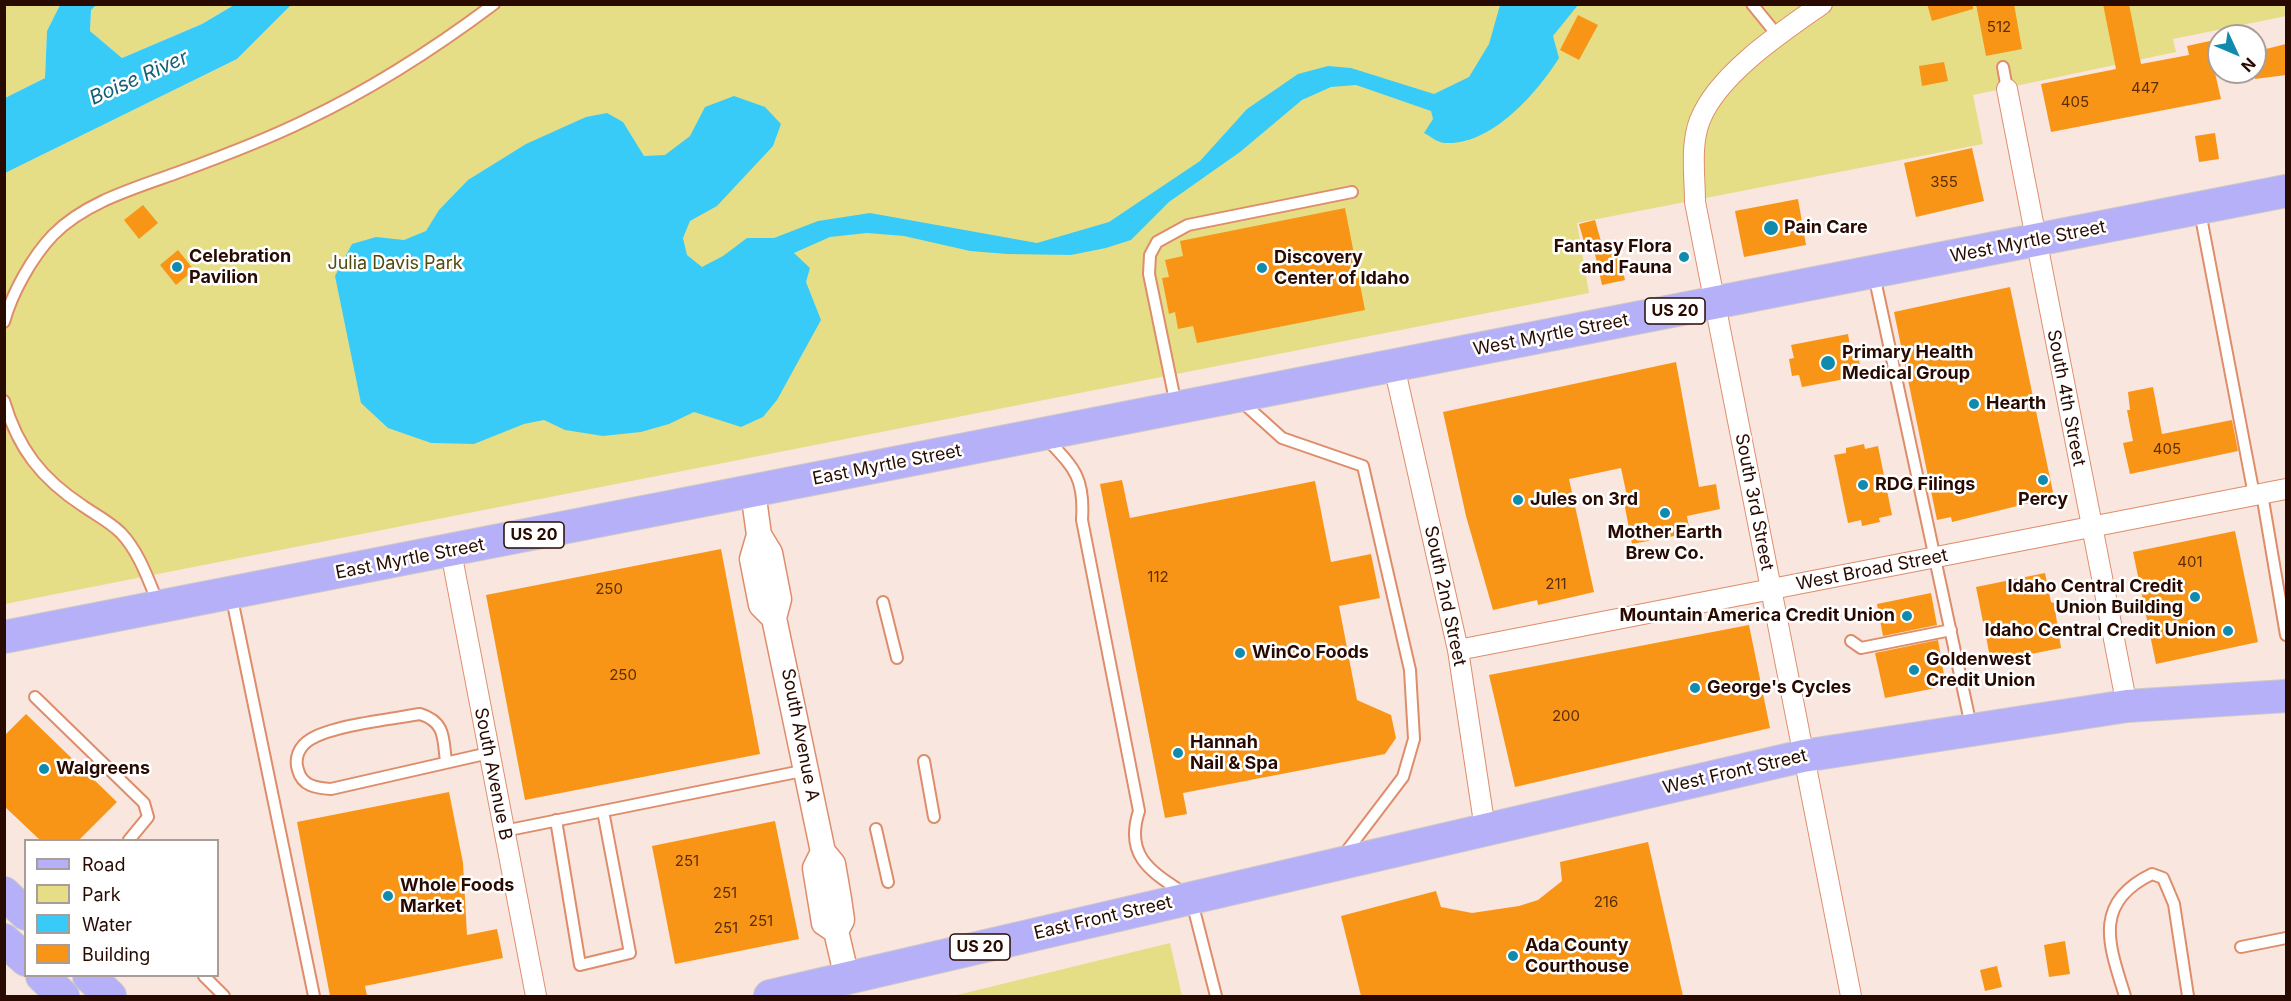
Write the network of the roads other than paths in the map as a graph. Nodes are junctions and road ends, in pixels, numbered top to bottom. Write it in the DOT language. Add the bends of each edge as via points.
graph roads {
  1 [pos="494,4"];
  2 [pos="1752,4"];
  3 [pos="1822,4"];
  4 [pos="1778,36"];
  5 [pos="2003,67"];
  6 [pos="2007,89"];
  7 [pos="2286,191"];
  8 [pos="1352,192"];
  9 [pos="2199,208"];
  10 [pos="2035,241"];
  11 [pos="1874,272"];
  12 [pos="1714,303"];
  13 [pos="4,322"];
  14 [pos="1394,366"];
  15 [pos="1236,397"];
  16 [pos="4,401"];
  17 [pos="1176,408"];
  18 [pos="1053,433"];
  19 [pos="2286,489"];
  20 [pos="753,492"];
  21 [pos="2258,495"];
  22 [pos="2091,527"];
  23 [pos="451,552"];
  24 [pos="1935,558"];
  25 [pos="1771,590"];
  26 [pos="231,594"];
  27 [pos="883,602"];
  28 [pos="159,606"];
  29 [pos="1951,630"];
  30 [pos="2286,635"];
  31 [pos="4,637"];
  32 [pos="1851,641"];
  33 [pos="1458,650"];
  34 [pos="897,658"];
  35 [pos="2286,696"];
  36 [pos="35,697"];
  37 [pos="2127,706"];
  38 [pos="1972,730"];
  39 [pos="489,753"];
  40 [pos="1803,756"];
  41 [pos="924,761"];
  42 [pos="446,762"];
  43 [pos="807,770"];
  44 [pos="603,811"];
  45 [pos="934,817"];
  46 [pos="556,820"];
  47 [pos="876,829"];
  48 [pos="1485,829"];
  49 [pos="504,831"];
  50 [pos="130,839"];
  51 [pos="1338,863"];
  52 [pos="888,882"];
  53 [pos="4,893"];
  54 [pos="1191,898"];
  55 [pos="24,912"];
  56 [pos="2286,938"];
  57 [pos="4,940"];
  58 [pos="2241,947"];
  59 [pos="24,958"];
  60 [pos="44,977"];
  61 [pos="91,977"];
  62 [pos="206,977"];
  63 [pos="850,984"];
  64 [pos="63,996"];
  65 [pos="110,996"];
  66 [pos="224,996"];
  67 [pos="315,996"];
  68 [pos="536,996"];
  69 [pos="770,996"];
  70 [pos="1216,996"];
  71 [pos="1851,996"];
  72 [pos="2125,996"];
  73 [pos="2188,996"];
  1 -- 13 [label="lane" via="446,40 354,96 303,122 126,192 75,218 53,235 37,255"];
  2 -- 4 [label="lane"];
  3 -- 4 [label="street, South 3rd Street"];
  4 -- 12 [label="street, South 3rd Street" via="1717,92 1700,120 1695,147 1695,202"];
  5 -- 6 [label="lane"];
  6 -- 10 [label="street, South 4th Street"];
  7 -- 9 [label="main road, West Myrtle Street / US 20"];
  8 -- 17 [label="lane" via="1188,225 1157,242 1150,255 1149,274"];
  9 -- 10 [label="main road, West Myrtle Street / US 20"];
  9 -- 21 [label="lane"];
  10 -- 11 [label="main road, West Myrtle Street / US 20"];
  10 -- 22 [label="street, South 4th Street"];
  11 -- 12 [label="main road, West Myrtle Street / US 20"];
  11 -- 24 [label="lane"];
  12 -- 14 [label="main road, West Myrtle Street / US 20"];
  12 -- 25 [label="street, South 3rd Street"];
  14 -- 15 [label="main road, West Myrtle Street / US 20"];
  14 -- 33 [label="street, South 2nd Street"];
  15 -- 17 [label="main road, West Myrtle Street / US 20"];
  15 -- 51 [label="lane" via="1282,438 1363,466 1410,670 1414,739 1403,777"];
  16 -- 28 [label="lane" via="11,424 36,468 121,533 135,551"];
  17 -- 18 [label="main road, West Myrtle Street / US 20"];
  18 -- 20 [label="main road, East Myrtle Street / US 20"];
  18 -- 54 [label="lane" via="1077,471 1082,520 1139,811 1133,830 1138,854 1150,870"];
  19 -- 21 [label="street, West Broad Street"];
  20 -- 23 [label="main road, East Myrtle Street / US 20"];
  20 -- 43 [label="street, South Avenue A" via="759,535 770,554 779,599 774,618"];
  21 -- 22 [label="street, West Broad Street"];
  21 -- 30 [label="lane"];
  22 -- 24 [label="street, West Broad Street"];
  22 -- 37 [label="street, South 4th Street"];
  23 -- 26 [label="main road, East Myrtle Street / US 20"];
  23 -- 39 [label="street, South Avenue B"];
  24 -- 25 [label="street, West Broad Street"];
  24 -- 29 [label="lane"];
  25 -- 33 [label="street, West Broad Street"];
  25 -- 40 [label="street, South 3rd Street"];
  26 -- 28 [label="main road, East Myrtle Street / US 20"];
  26 -- 67 [label="lane"];
  27 -- 34 [label="lane"];
  28 -- 31 [label="main road, East Myrtle Street / US 20"];
  29 -- 32 [label="lane" via="1861,648"];
  29 -- 38 [label="lane"];
  33 -- 48 [label="street, South 2nd Street"];
  35 -- 37 [label="main road, West Front Street / US 20"];
  36 -- 50 [label="lane" via="144,803 148,817"];
  37 -- 38 [label="main road, West Front Street / US 20"];
  38 -- 40 [label="main road, West Front Street / US 20"];
  39 -- 42 [label="lane"];
  39 -- 49 [label="street, South Avenue B"];
  40 -- 48 [label="main road, West Front Street / US 20"];
  40 -- 71 [label="street, South 3rd Street"];
  41 -- 45 [label="lane"];
  42 -- 42 [label="lane" via="331,789 307,784 295,761 310,739 420,714 434,718 442,729"];
  43 -- 44 [label="lane"];
  43 -- 63 [label="street, South Avenue A" via="823,852 832,864 842,920 836,931"];
  44 -- 46 [label="lane"];
  44 -- 46 [label="lane" via="630,953 580,965"];
  46 -- 49 [label="lane"];
  47 -- 52 [label="lane"];
  48 -- 51 [label="main road, West Front Street / US 20"];
  49 -- 68 [label="street, South Avenue B"];
  51 -- 54 [label="main road, West Front Street / US 20"];
  53 -- 55 [label="main road"];
  54 -- 63 [label="main road, East Front Street / US 20"];
  54 -- 70 [label="lane"];
  56 -- 58 [label="lane"];
  57 -- 59 [label="main road"];
  60 -- 64 [label="main road"];
  61 -- 65 [label="main road"];
  62 -- 66 [label="lane"];
  63 -- 69 [label="main road, East Front Street / US 20"];
  72 -- 73 [label="lane" via="2112,953 2111,910 2122,894 2152,874 2163,878 2174,904"];
}
